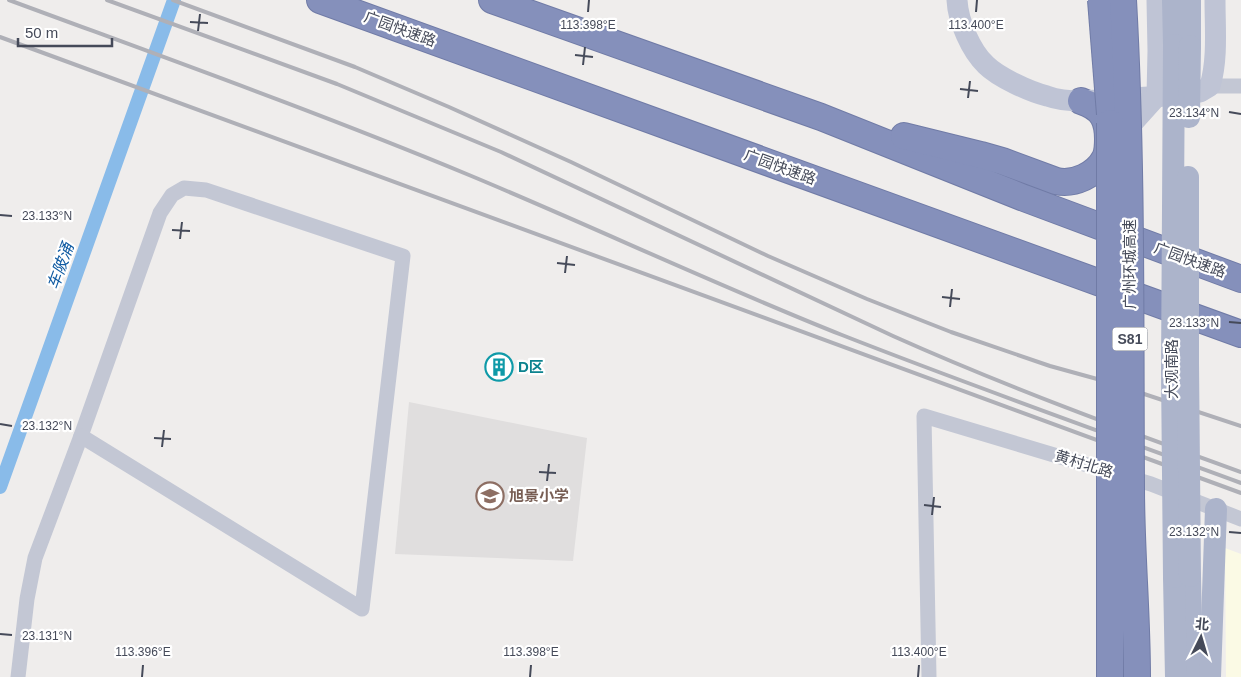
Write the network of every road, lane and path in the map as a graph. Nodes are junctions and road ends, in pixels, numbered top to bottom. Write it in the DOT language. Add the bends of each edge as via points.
graph roads {
  1 [pos="320,0"];
  2 [pos="492,0"];
  3 [pos="956,0"];
  4 [pos="1103,0"];
  5 [pos="1123,0"];
  6 [pos="1157,0"];
  7 [pos="1173,0"];
  8 [pos="1190,0"];
  9 [pos="1214,0"];
  10 [pos="1182,46"];
  11 [pos="1210,86"];
  12 [pos="1241,86"];
  13 [pos="1157,96"];
  14 [pos="1081,101"];
  15 [pos="821,117"];
  16 [pos="1109,143"];
  17 [pos="1241,279"];
  18 [pos="1241,334"];
  19 [pos="81,436"];
  20 [pos="1216,510"];
  21 [pos="1241,519"];
  22 [pos="1182,576"];
  23 [pos="18,677"];
  24 [pos="929,677"];
  25 [pos="1110,677"];
  26 [pos="1137,677"];
  27 [pos="1176,677"];
  28 [pos="1192,677"];
  29 [pos="1210,677"];
  1 -- 18 [label="highway, 广园快速路"];
  2 -- 15 [label="highway, 广园快速路"];
  3 -- 14 [label="street" via="972,47 986,65 1001,76 1046,96"];
  4 -- 16 [label="highway, 广州环城高速 / S81, bridge" via="1109,82"];
  5 -- 26 [label="highway, 广州环城高速 / S81, bridge" via="1129,167 1131,505"];
  6 -- 13 [label="street"];
  7 -- 10 [label="main road, 大观南路"];
  8 -- 10 [label="main road, 大观南路"];
  9 -- 11 [label="street" via="1215,60"];
  10 -- 22 [label="main road, 大观南路, bridge" via="1172,371"];
  11 -- 12 [label="street"];
  11 -- 13 [label="street" via="1200,92"];
  13 -- 14 [label="street"];
  13 -- 16 [label="street"];
  14 -- 16 [label="highway" via="1104,117"];
  15 -- 16 [label="highway" via="981,155 1065,183 1090,174 1100,165 1106,157"];
  15 -- 17 [label="highway, 广园快速路" via="1024,198"];
  16 -- 25 [label="highway, 广州环城高速 / S81, bridge"];
  19 -- 19 [label="street" via="160,213 172,195 184,188 206,190 403,256 362,610"];
  19 -- 23 [label="street" via="35,558 26,599"];
  20 -- 21 [label="street, 黄村北路"];
  20 -- 24 [label="street, 黄村北路" via="1151,484 924,416"];
  20 -- 29 [label="main road"];
  22 -- 27 [label="main road, 大观南路"];
  22 -- 28 [label="main road, 大观南路"];
}
